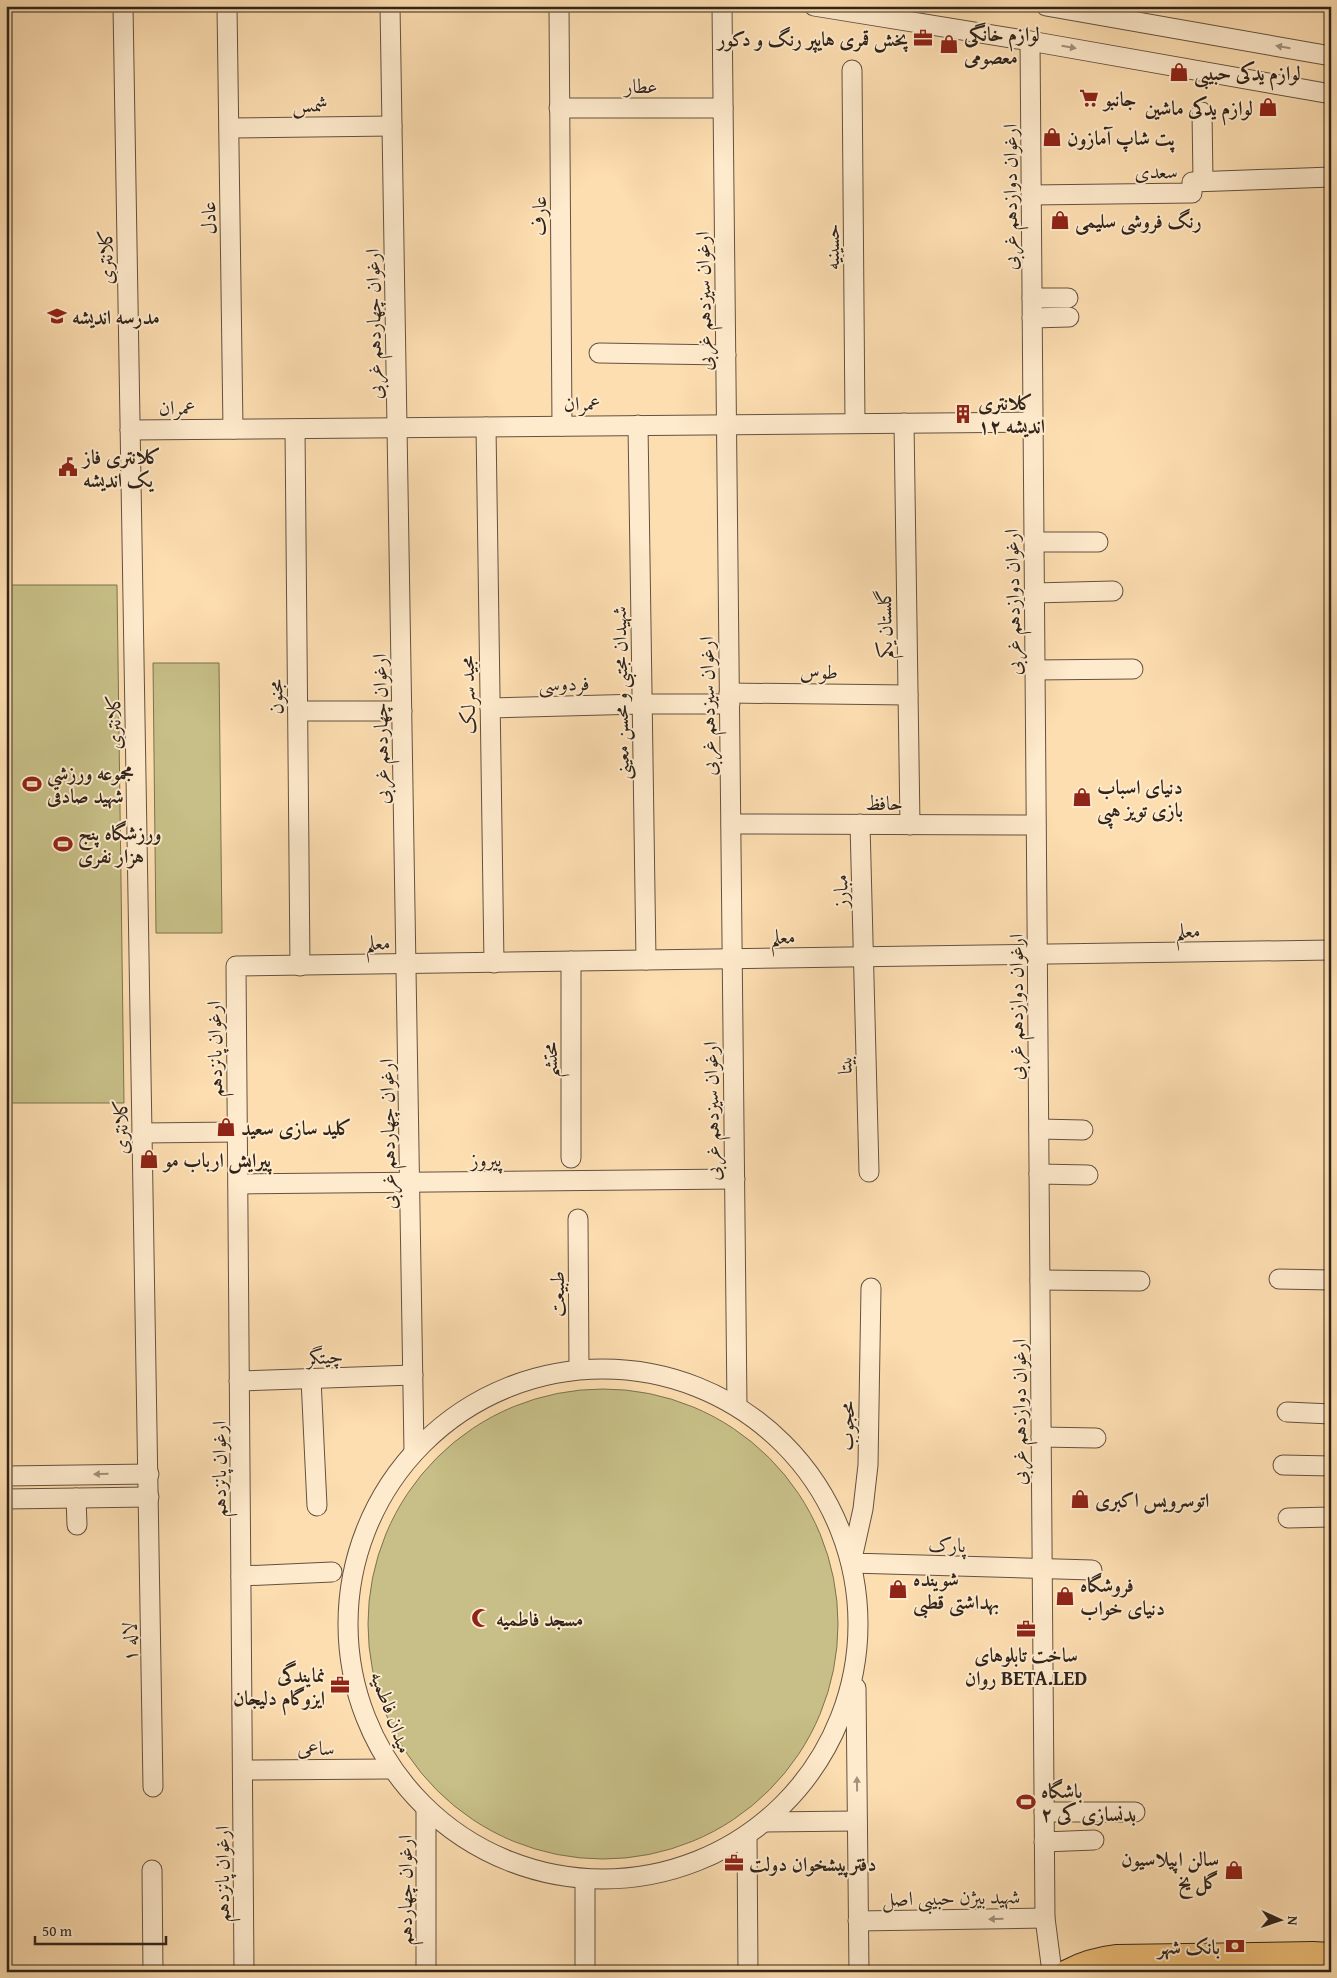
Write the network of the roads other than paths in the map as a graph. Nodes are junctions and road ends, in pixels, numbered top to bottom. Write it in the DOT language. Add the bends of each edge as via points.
graph roads {
  1 [pos="123,6"];
  2 [pos="227,6"];
  3 [pos="390,6"];
  4 [pos="559,6"];
  5 [pos="722,6"];
  6 [pos="1046,6"];
  7 [pos="820,7"];
  8 [pos="1030,41"];
  9 [pos="1331,56"];
  10 [pos="852,70"];
  11 [pos="1331,94"];
  12 [pos="560,108"];
  13 [pos="723,108"];
  14 [pos="1202,112"];
  15 [pos="392,126"];
  16 [pos="229,128"];
  17 [pos="1331,177"];
  18 [pos="1202,181"];
  19 [pos="1031,195"];
  20 [pos="1032,298"];
  21 [pos="1068,298"];
  22 [pos="1068,317"];
  23 [pos="1032,318"];
  24 [pos="598,353"];
  25 [pos="726,355"];
  26 [pos="1033,422"];
  27 [pos="855,423"];
  28 [pos="904,423"];
  29 [pos="726,424"];
  30 [pos="638,425"];
  31 [pos="562,426"];
  32 [pos="486,427"];
  33 [pos="397,428"];
  34 [pos="233,429"];
  35 [pos="295,429"];
  36 [pos="130,430"];
  37 [pos="1034,542"];
  38 [pos="1098,542"];
  39 [pos="1113,591"];
  40 [pos="1034,592"];
  41 [pos="1133,669"];
  42 [pos="1035,670"];
  43 [pos="908,695"];
  44 [pos="729,698"];
  45 [pos="642,704"];
  46 [pos="490,708"];
  47 [pos="298,711"];
  48 [pos="402,711"];
  49 [pos="731,824"];
  50 [pos="860,824"];
  51 [pos="910,825"];
  52 [pos="1036,825"];
  53 [pos="1331,950"];
  54 [pos="1037,955"];
  55 [pos="864,957"];
  56 [pos="732,959"];
  57 [pos="646,960"];
  58 [pos="571,961"];
  59 [pos="494,963"];
  60 [pos="406,964"];
  61 [pos="236,966"];
  62 [pos="300,966"];
  63 [pos="1039,1129"];
  64 [pos="1083,1130"];
  65 [pos="237,1132"];
  66 [pos="142,1133"];
  67 [pos="571,1158"];
  68 [pos="869,1172"];
  69 [pos="1039,1174"];
  70 [pos="1088,1175"];
  71 [pos="735,1179"];
  72 [pos="410,1182"];
  73 [pos="238,1184"];
  74 [pos="578,1219"];
  75 [pos="1279,1279"];
  76 [pos="1040,1280"];
  77 [pos="1331,1280"];
  78 [pos="1140,1282"];
  79 [pos="871,1288"];
  80 [pos="579,1368"];
  81 [pos="413,1375"];
  82 [pos="311,1379"];
  83 [pos="239,1381"];
  84 [pos="737,1406"];
  85 [pos="1287,1412"];
  86 [pos="1331,1414"];
  87 [pos="1041,1437"];
  88 [pos="1096,1438"];
  89 [pos="414,1451"];
  90 [pos="1283,1465"];
  91 [pos="1331,1466"];
  92 [pos="149,1474"];
  93 [pos="6,1476"];
  94 [pos="149,1497"];
  95 [pos="76,1498"];
  96 [pos="6,1499"];
  97 [pos="318,1506"];
  98 [pos="1331,1517"];
  99 [pos="1288,1518"];
  100 [pos="77,1525"];
  101 [pos="851,1563"];
  102 [pos="1042,1569"];
  103 [pos="1092,1570"];
  104 [pos="332,1572"];
  105 [pos="241,1576"];
  106 [pos="856,1660"];
  107 [pos="389,1769"];
  108 [pos="243,1770"];
  109 [pos="153,1786"];
  110 [pos="426,1809"];
  111 [pos="1044,1812"];
  112 [pos="1135,1812"];
  113 [pos="857,1821"];
  114 [pos="764,1822"];
  115 [pos="747,1835"];
  116 [pos="1094,1840"];
  117 [pos="1044,1842"];
  118 [pos="152,1870"];
  119 [pos="585,1879"];
  120 [pos="1045,1918"];
  121 [pos="858,1921"];
  122 [pos="1331,1955"];
  123 [pos="153,1972"];
  124 [pos="244,1972"];
  125 [pos="426,1972"];
  126 [pos="585,1972"];
  127 [pos="748,1972"];
  128 [pos="859,1972"];
  129 [pos="1052,1972"];
  130 [pos="1067,1972"];
  1 -- 36 [label="street, کلانتری"];
  2 -- 16 [label="street, عادل"];
  3 -- 15 [label="street, ارغوان چهاردهم غربی"];
  4 -- 12 [label="street, عارف"];
  5 -- 13 [label="street, ارغوان سیزدهم غربی"];
  9 -- 6 [label="street, one-way"];
  7 -- 8 [label="street"];
  8 -- 11 [label="street, one-way"];
  8 -- 19 [label="street, ارغوان دوازدهم غربی"];
  10 -- 27 [label="street, حسینیه"];
  12 -- 13 [label="street, عطار"];
  12 -- 31 [label="street, عارف"];
  13 -- 25 [label="street, ارغوان سیزدهم غربی"];
  14 -- 18 [label="street"];
  15 -- 16 [label="street, شمس"];
  15 -- 33 [label="street, ارغوان چهاردهم غربی"];
  16 -- 34 [label="street, عادل"];
  17 -- 18 [label="street, سعدی"];
  18 -- 19 [label="street, سعدی" via="1192,182 1192,193"];
  19 -- 20 [label="street, ارغوان دوازدهم غربی"];
  20 -- 21 [label="street"];
  20 -- 23 [label="street, ارغوان دوازدهم غربی"];
  22 -- 23 [label="street"];
  23 -- 26 [label="street, ارغوان دوازدهم غربی"];
  24 -- 25 [label="street"];
  25 -- 29 [label="street, ارغوان سیزدهم غربی"];
  26 -- 28 [label="street, عمران"];
  26 -- 37 [label="street, ارغوان دوازدهم غربی"];
  27 -- 28 [label="street, عمران"];
  27 -- 29 [label="street, عمران"];
  28 -- 43 [label="street, گلستان یکم"];
  29 -- 30 [label="street, عمران"];
  29 -- 44 [label="street, ارغوان سیزدهم غربی"];
  30 -- 31 [label="street, عمران"];
  30 -- 45 [label="street, شهیدان مجتبی و محسن معینی"];
  31 -- 32 [label="street, عمران"];
  32 -- 33 [label="street, عمران"];
  32 -- 46 [label="street, مجید سرلک"];
  33 -- 35 [label="street, عمران"];
  33 -- 48 [label="street, ارغوان چهاردهم غربی"];
  34 -- 35 [label="street, عمران"];
  34 -- 36 [label="street, عمران"];
  35 -- 47 [label="street, مجنون"];
  36 -- 66 [label="street, کلانتری"];
  37 -- 38 [label="street"];
  37 -- 40 [label="street, ارغوان دوازدهم غربی"];
  39 -- 40 [label="street"];
  40 -- 42 [label="street, ارغوان دوازدهم غربی"];
  41 -- 42 [label="street"];
  42 -- 52 [label="street, ارغوان دوازدهم غربی"];
  43 -- 44 [label="street, طوس"];
  43 -- 51 [label="street, گلستان یکم"];
  44 -- 45 [label="street, فردوسی"];
  44 -- 49 [label="street, ارغوان سیزدهم غربی"];
  45 -- 46 [label="street, فردوسی"];
  45 -- 57 [label="street, شهیدان مجتبی و محسن معینی"];
  46 -- 59 [label="street, مجید سرلک"];
  47 -- 48 [label="street"];
  47 -- 62 [label="street, مجنون"];
  48 -- 60 [label="street, ارغوان چهاردهم غربی"];
  49 -- 50 [label="street, حافظ"];
  49 -- 56 [label="street, ارغوان سیزدهم غربی"];
  50 -- 51 [label="street, حافظ"];
  50 -- 55 [label="street, مبارز"];
  51 -- 52 [label="street, حافظ"];
  52 -- 54 [label="street, ارغوان دوازدهم غربی"];
  53 -- 54 [label="street, معلم"];
  54 -- 55 [label="street, معلم"];
  54 -- 63 [label="street, ارغوان دوازدهم غربی"];
  55 -- 56 [label="street, معلم"];
  55 -- 68 [label="street, بیتا"];
  56 -- 57 [label="street, معلم"];
  56 -- 71 [label="street, ارغوان سیزدهم غربی"];
  57 -- 58 [label="street, معلم"];
  58 -- 59 [label="street, معلم"];
  58 -- 67 [label="street, محتشم"];
  59 -- 60 [label="street, معلم"];
  60 -- 62 [label="street, معلم"];
  60 -- 72 [label="street, ارغوان چهاردهم غربی"];
  61 -- 62 [label="street, معلم"];
  61 -- 65 [label="street, ارغوان پانزدهم"];
  63 -- 64 [label="street"];
  63 -- 69 [label="street, ارغوان دوازدهم غربی"];
  65 -- 66 [label="street"];
  65 -- 73 [label="street, ارغوان پانزدهم"];
  66 -- 92 [label="street, کلانتری"];
  69 -- 70 [label="street"];
  69 -- 76 [label="street, ارغوان دوازدهم غربی"];
  71 -- 72 [label="street, پیروز"];
  71 -- 84 [label="street, ارغوان سیزدهم غربی"];
  72 -- 73 [label="street, پیروز"];
  72 -- 81 [label="street, ارغوان چهاردهم غربی"];
  73 -- 83 [label="street, ارغوان پانزدهم"];
  74 -- 80 [label="street, طبیعت"];
  75 -- 77 [label="street"];
  76 -- 78 [label="street"];
  76 -- 87 [label="street, ارغوان دوازدهم غربی"];
  79 -- 101 [label="street, محجوب" via="868,1465 863,1509"];
  80 -- 84 [label="street, میدان فاطمیه" via="620,1368 661,1374 700,1387"];
  80 -- 89 [label="street, میدان فاطمیه" via="533,1377 489,1394 449,1419"];
  81 -- 82 [label="street, چیتگر"];
  81 -- 89 [label="street, ارغوان چهاردهم غربی"];
  82 -- 83 [label="street, چیتگر"];
  82 -- 97 [label="street"];
  83 -- 105 [label="street, ارغوان پانزدهم"];
  84 -- 101 [label="street, میدان فاطمیه" via="777,1436 810,1473 835,1516"];
  85 -- 86 [label="street"];
  87 -- 88 [label="street"];
  87 -- 102 [label="street, ارغوان دوازدهم غربی"];
  89 -- 107 [label="street, میدان فاطمیه" via="386,1488 366,1530 352,1574 348,1614 349,1653 357,1692"];
  90 -- 91 [label="street"];
  92 -- 93 [label="street, one-way" via="75,1472"];
  92 -- 94 [label="street, کلانتری"];
  94 -- 95 [label="street"];
  94 -- 109 [label="street, لاله ۱"];
  95 -- 96 [label="street"];
  95 -- 100 [label="street"];
  98 -- 99 [label="street"];
  101 -- 102 [label="street, پارک"];
  101 -- 106 [label="street, میدان فاطمیه" via="858,1611"];
  102 -- 103 [label="street, پارک"];
  102 -- 111 [label="street, ارغوان دوازدهم غربی"];
  104 -- 105 [label="street"];
  105 -- 108 [label="street, ارغوان پانزدهم"];
  113 -- 106 [label="street, one-way"];
  106 -- 114 [label="street, میدان فاطمیه" via="844,1706 825,1750 798,1789"];
  107 -- 108 [label="street, ساعی"];
  107 -- 110 [label="street, میدان فاطمیه"];
  108 -- 124 [label="street, ارغوان پانزدهم"];
  110 -- 119 [label="street, میدان فاطمیه" via="453,1832 516,1865"];
  110 -- 125 [label="street, ارغوان چهاردهم"];
  111 -- 112 [label="street"];
  111 -- 117 [label="street, ارغوان دوازدهم غربی"];
  113 -- 114 [label="street"];
  113 -- 121 [label="street"];
  114 -- 115 [label="street, میدان فاطمیه"];
  115 -- 119 [label="street, میدان فاطمیه" via="710,1856 670,1871 628,1879"];
  115 -- 127 [label="street"];
  116 -- 117 [label="street"];
  117 -- 120 [label="street, ارغوان دوازدهم غربی"];
  118 -- 123 [label="street"];
  119 -- 126 [label="street"];
  120 -- 121 [label="street, شهید بیژن حبیبی اصل, one-way"];
  120 -- 129 [label="street, ارغوان دوازدهم غربی"];
  121 -- 128 [label="street"];
  122 -- 130 [label="main road" via="1117,1957 1092,1961"];
}
